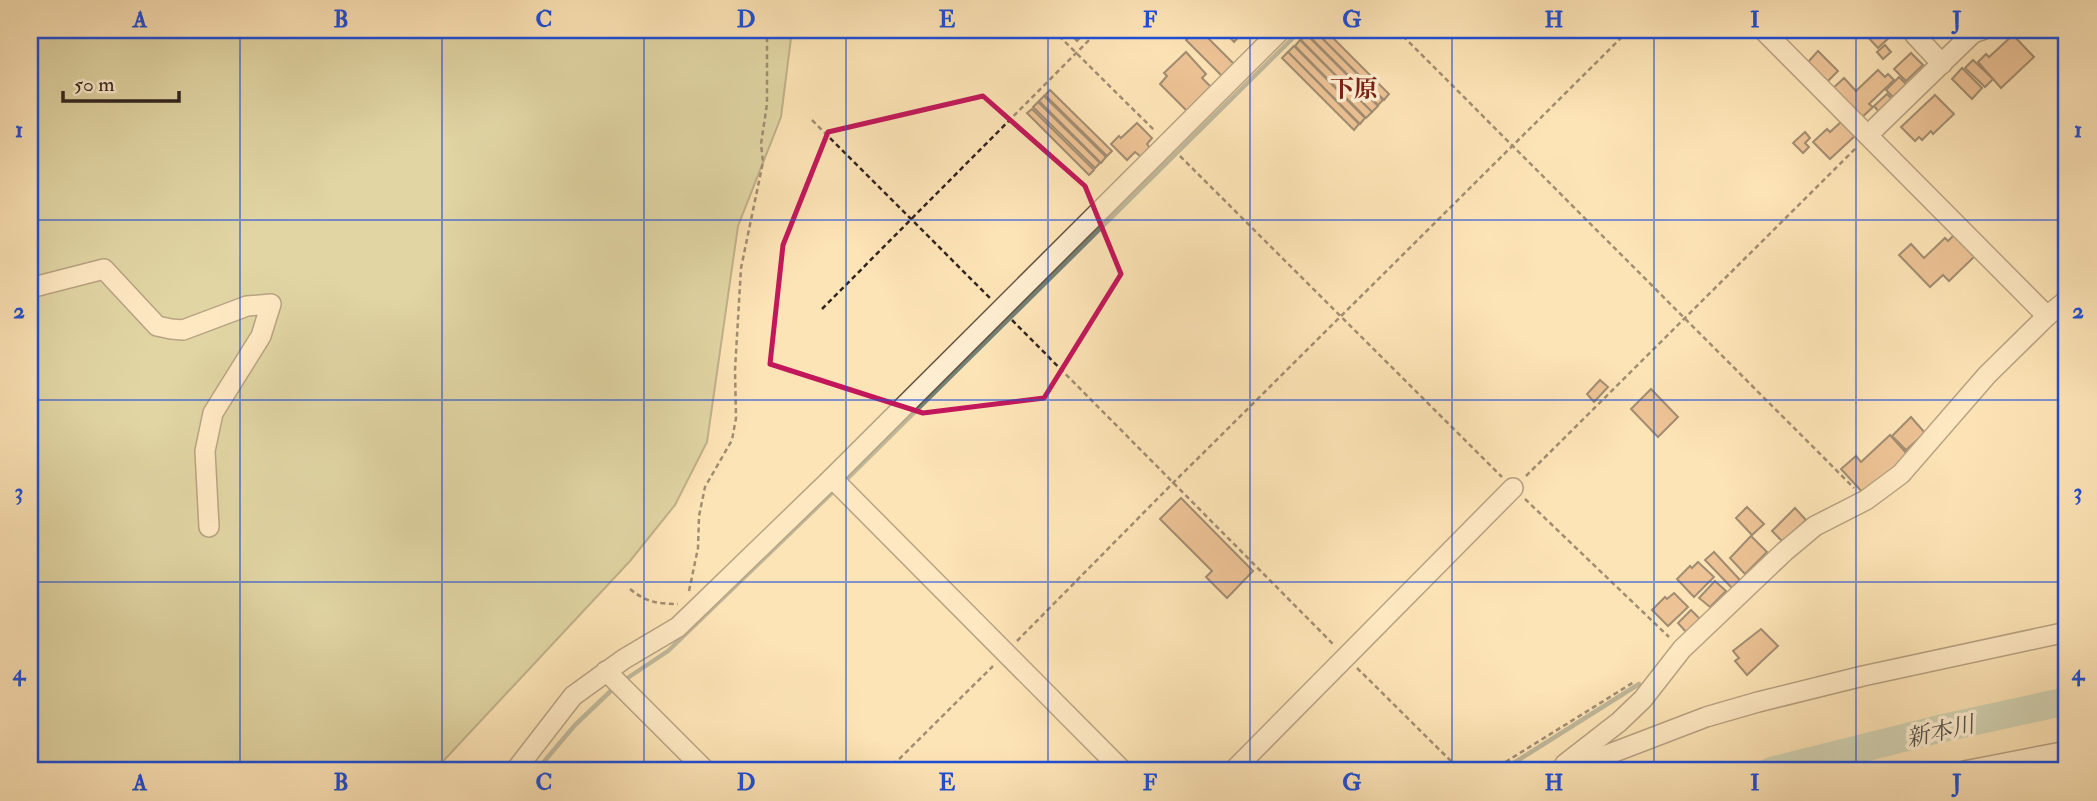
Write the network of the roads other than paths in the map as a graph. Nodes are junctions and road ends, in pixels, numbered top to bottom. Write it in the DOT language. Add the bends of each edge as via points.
graph roads {
  1 [pos="1281,30"];
  2 [pos="1763,30"];
  3 [pos="1982,30"];
  4 [pos="1915,35"];
  5 [pos="1942,64"];
  6 [pos="1868,135"];
  7 [pos="30,288"];
  8 [pos="2067,300"];
  9 [pos="2047,316"];
  10 [pos="832,478"];
  11 [pos="1513,488"];
  12 [pos="209,527"];
  13 [pos="2067,632"];
  14 [pos="606,671"];
  15 [pos="2067,751"];
  16 [pos="515,771"];
  17 [pos="706,771"];
  18 [pos="1123,771"];
  19 [pos="1233,771"];
  20 [pos="1562,771"];
  21 [pos="1964,771"];
  1 -- 10 [label="street"];
  2 -- 6 [label="street"];
  3 -- 5 [label="street" via="1973,33"];
  4 -- 5 [label="street"];
  5 -- 6 [label="street"];
  6 -- 9 [label="street"];
  7 -- 12 [label="street" via="104,269 157,326 171,330 183,330 247,306 271,304 261,336 213,413 205,451"];
  8 -- 9 [label="street"];
  9 -- 20 [label="street" via="1987,375 1901,474 1866,500 1815,526 1744,588 1682,649 1643,699 1564,764"];
  10 -- 14 [label="street" via="692,606 678,627"];
  10 -- 18 [label="street"];
  11 -- 19 [label="street"];
  13 -- 20 [label="street" via="1745,706"];
  14 -- 16 [label="street" via="573,696"];
  14 -- 17 [label="street"];
  15 -- 21 [label="street"];
}
